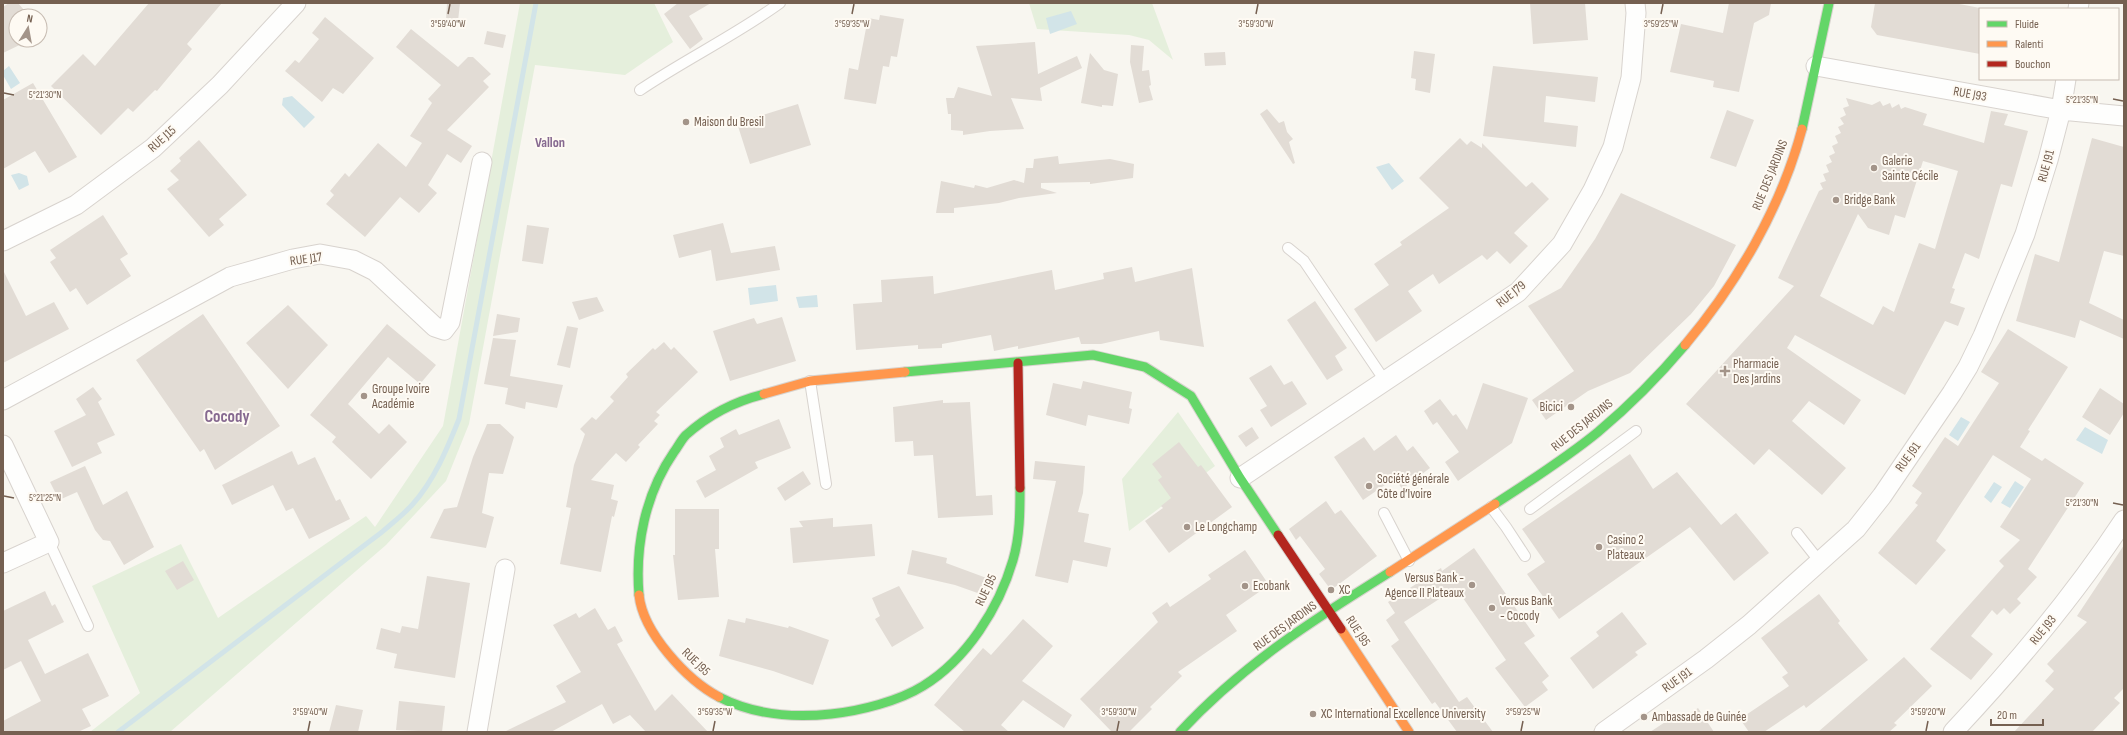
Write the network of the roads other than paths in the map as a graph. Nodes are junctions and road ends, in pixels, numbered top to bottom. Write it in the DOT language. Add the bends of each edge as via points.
graph roads {
  1 [pos="296,3"];
  2 [pos="780,3"];
  3 [pos="1635,3"];
  4 [pos="1829,3"];
  5 [pos="1816,66"];
  6 [pos="2066,80"];
  7 [pos="640,90"];
  8 [pos="2060,110"];
  9 [pos="2124,116"];
  10 [pos="482,162"];
  11 [pos="3,241"];
  12 [pos="1288,248"];
  13 [pos="1018,363"];
  14 [pos="810,381"];
  15 [pos="1384,381"];
  16 [pos="3,400"];
  17 [pos="1636,431"];
  18 [pos="3,445"];
  19 [pos="1240,478"];
  20 [pos="826,484"];
  21 [pos="1491,508"];
  22 [pos="1530,509"];
  23 [pos="1384,513"];
  24 [pos="2124,520"];
  25 [pos="1797,533"];
  26 [pos="49,542"];
  27 [pos="1525,556"];
  28 [pos="1409,561"];
  29 [pos="1820,562"];
  30 [pos="3,563"];
  31 [pos="505,569"];
  32 [pos="1329,610"];
  33 [pos="88,626"];
  34 [pos="477,732"];
  35 [pos="1180,732"];
  36 [pos="1409,732"];
  37 [pos="1604,732"];
  38 [pos="1953,732"];
  1 -- 11 [label="street, RUE J15" via="220,85 153,148 76,205"];
  2 -- 7 [label="lane" via="750,25 679,64"];
  3 -- 15 [label="street, RUE J79" via="1631,78 1613,147 1594,190 1562,244 1518,292"];
  4 -- 5 [label="street, RUE DES JARDINS"];
  5 -- 8 [label="street, RUE J93"];
  5 -- 21 [label="street, RUE DES JARDINS" via="1785,182 1748,257 1709,317 1676,357 1619,413 1557,463"];
  6 -- 8 [label="street, RUE J91"];
  8 -- 9 [label="street, RUE J93"];
  8 -- 29 [label="street, RUE J91" via="2025,234 1984,336 1968,367 1882,496 1856,529"];
  10 -- 16 [label="street, RUE J17" via="450,322 444,330 435,327 375,271 353,260 320,254 230,277"];
  12 -- 15 [label="lane" via="1304,261"];
  13 -- 14 [label="street, RUE J95"];
  13 -- 14 [label="street, RUE J95" via="1019,529 1013,560 996,604 974,638 950,665 923,686 886,702 845,713 807,717 770,714 731,703 705,689 677,664 655,634 640,602 637,568 643,523 653,492 667,462 685,436 711,416 748,398"];
  13 -- 19 [label="street, RUE J95" via="1093,355 1145,367 1191,396"];
  14 -- 20 [label="lane"];
  15 -- 19 [label="street, RUE J79"];
  17 -- 22 [label="lane"];
  18 -- 26 [label="street"];
  19 -- 32 [label="street, RUE J95"];
  21 -- 27 [label="lane"];
  21 -- 28 [label="street, RUE DES JARDINS"];
  23 -- 28 [label="lane"];
  24 -- 38 [label="street, RUE J93" via="2074,590 2018,661"];
  25 -- 29 [label="lane"];
  26 -- 30 [label="street"];
  26 -- 33 [label="lane"];
  28 -- 32 [label="street, RUE DES JARDINS"];
  29 -- 37 [label="street, RUE J91" via="1706,659"];
  31 -- 34 [label="street"];
  32 -- 35 [label="street, RUE DES JARDINS" via="1225,687"];
  32 -- 36 [label="street, RUE J95"];
}
